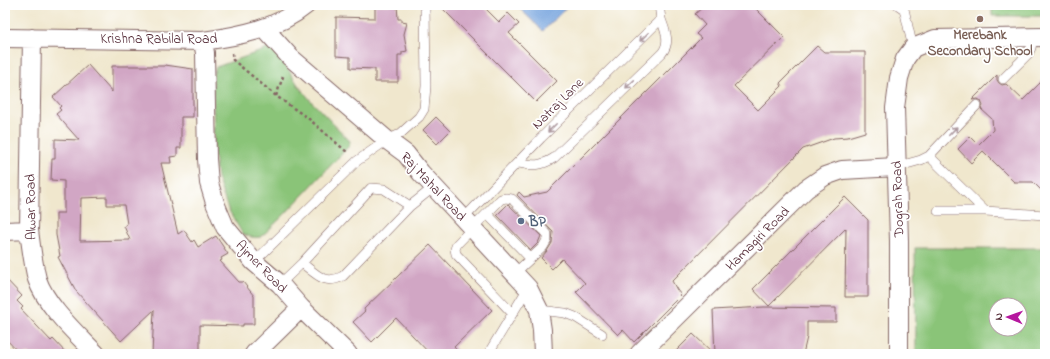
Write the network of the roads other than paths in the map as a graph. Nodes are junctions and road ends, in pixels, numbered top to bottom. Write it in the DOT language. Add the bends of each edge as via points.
graph roads {
  1 [pos="306,5"];
  2 [pos="425,5"];
  3 [pos="659,5"];
  4 [pos="898,5"];
  5 [pos="661,19"];
  6 [pos="264,28"];
  7 [pos="1039,37"];
  8 [pos="5,38"];
  9 [pos="32,38"];
  10 [pos="203,41"];
  11 [pos="913,48"];
  12 [pos="1003,79"];
  13 [pos="977,106"];
  14 [pos="387,140"];
  15 [pos="929,156"];
  16 [pos="519,162"];
  17 [pos="896,167"];
  18 [pos="434,187"];
  19 [pos="410,206"];
  20 [pos="938,212"];
  21 [pos="985,212"];
  22 [pos="487,214"];
  23 [pos="1045,215"];
  24 [pos="469,223"];
  25 [pos="28,230"];
  26 [pos="5,231"];
  27 [pos="530,258"];
  28 [pos="254,262"];
  29 [pos="302,263"];
  30 [pos="515,273"];
  31 [pos="280,284"];
  32 [pos="528,288"];
  33 [pos="301,308"];
  34 [pos="539,310"];
  35 [pos="512,314"];
  36 [pos="602,334"];
  37 [pos="96,354"];
  38 [pos="254,354"];
  39 [pos="348,354"];
  40 [pos="488,354"];
  41 [pos="543,354"];
  42 [pos="639,354"];
  43 [pos="899,354"];
  1 -- 6 [label="street, Krishna Rabilal Road"];
  2 -- 14 [label="lane" via="424,109 411,125"];
  3 -- 5 [label="lane"];
  4 -- 11 [label="lane" via="904,10"];
  5 -- 16 [label="lane, Natraj Lane, one-way"];
  5 -- 16 [label="lane, one-way" via="668,37 662,53 554,158 545,164 537,165"];
  6 -- 10 [label="street, Krishna Rabilal Road"];
  6 -- 14 [label="street, Raj Mahal Road" via="290,57"];
  7 -- 11 [label="street" via="935,39"];
  7 -- 12 [label="lane" via="1028,54"];
  8 -- 9 [label="street, Krishna Rabilal Road"];
  9 -- 10 [label="street, Krishna Rabilal Road"];
  9 -- 25 [label="street, Alwar Road"];
  10 -- 28 [label="street, Ajmer Road" via="206,160 209,183 225,227"];
  11 -- 17 [label="street, Dograh Road" via="905,59 899,78 895,108"];
  15 -- 13 [label="lane, one-way"];
  14 -- 18 [label="street, Raj Mahal Road" via="406,154"];
  14 -- 28 [label="lane" via="357,162"];
  15 -- 17 [label="lane"];
  15 -- 21 [label="lane"];
  16 -- 24 [label="lane, Natraj Lane"];
  17 -- 42 [label="street, Hamagiri Road" via="842,170 825,176 806,189"];
  17 -- 43 [label="street, Dograh Road"];
  18 -- 19 [label="lane"];
  18 -- 24 [label="street, Raj Mahal Road"];
  19 -- 29 [label="lane" via="343,276 336,280 320,277"];
  19 -- 29 [label="lane" via="384,189 371,188"];
  20 -- 21 [label="lane"];
  21 -- 23 [label="lane"];
  22 -- 24 [label="lane"];
  22 -- 27 [label="lane"];
  22 -- 27 [label="lane" via="501,199 512,199 547,234 543,247"];
  24 -- 30 [label="street, Raj Mahal Road"];
  24 -- 35 [label="lane" via="457,244 456,254"];
  25 -- 26 [label="street"];
  25 -- 37 [label="street, Alwar Road" via="38,280 50,302"];
  27 -- 30 [label="lane"];
  28 -- 31 [label="street, Ajmer Road"];
  29 -- 31 [label="lane"];
  30 -- 32 [label="street, Raj Mahal Road"];
  31 -- 33 [label="street, Ajmer Road"];
  32 -- 34 [label="street, Raj Mahal Road"];
  32 -- 35 [label="lane"];
  33 -- 38 [label="street"];
  33 -- 39 [label="street, Ajmer Road"];
  34 -- 36 [label="lane" via="565,313"];
  34 -- 41 [label="street, Raj Mahal Road"];
  35 -- 40 [label="lane"];
}
